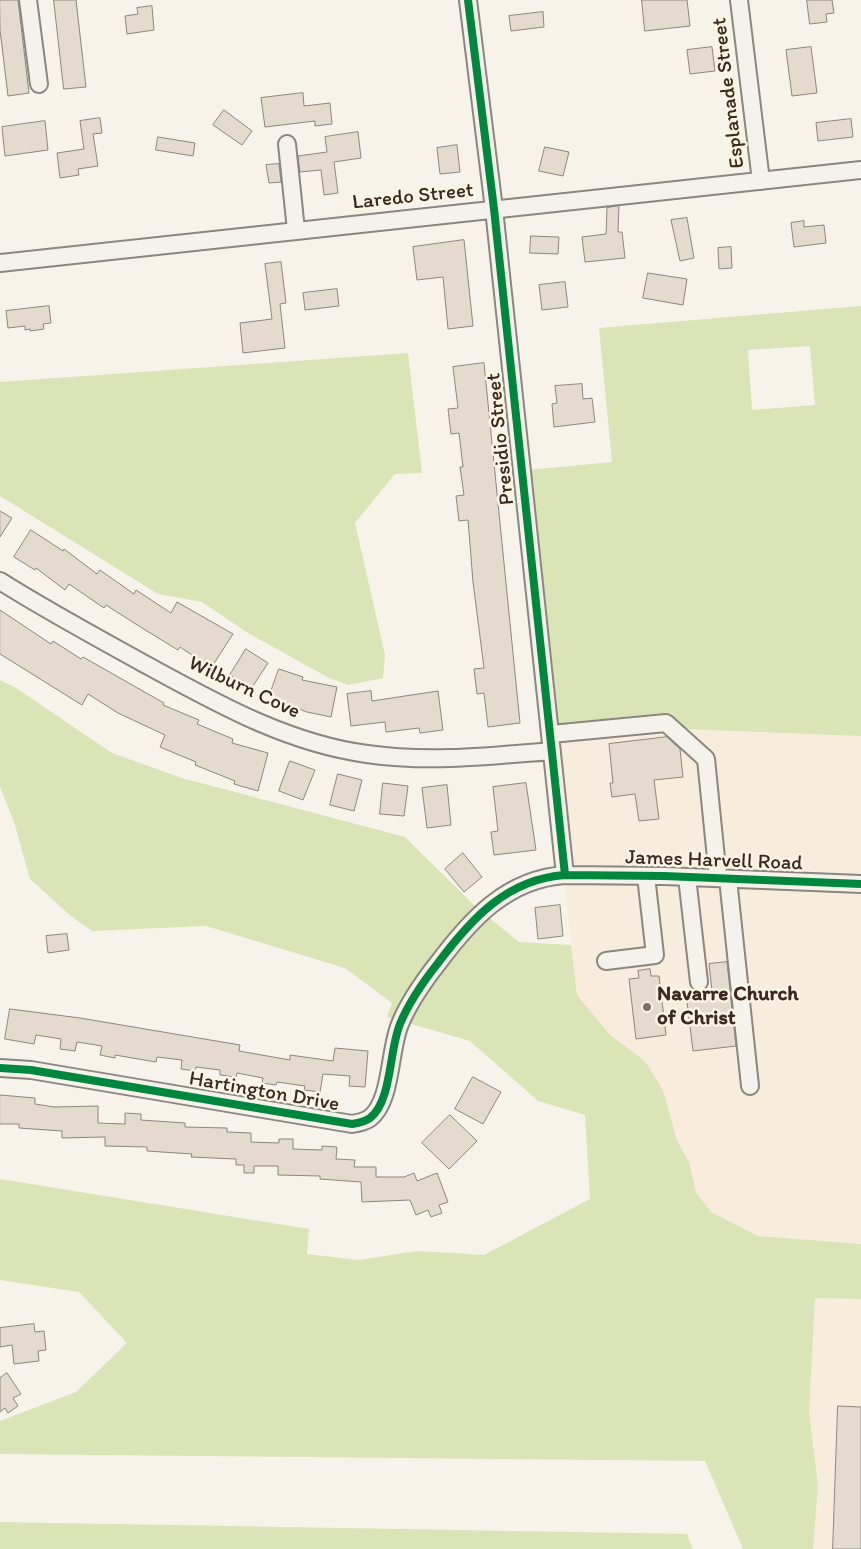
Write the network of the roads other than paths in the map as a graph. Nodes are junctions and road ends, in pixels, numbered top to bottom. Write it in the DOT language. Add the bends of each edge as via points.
graph roads {
  1 [pos="28,0"];
  2 [pos="468,0"];
  3 [pos="739,0"];
  4 [pos="39,84"];
  5 [pos="287,144"];
  6 [pos="861,170"];
  7 [pos="761,181"];
  8 [pos="494,210"];
  9 [pos="296,230"];
  10 [pos="0,262"];
  11 [pos="0,581"];
  12 [pos="552,743"];
  13 [pos="565,875"];
  14 [pos="646,876"];
  15 [pos="687,877"];
  16 [pos="723,878"];
  17 [pos="861,884"];
  18 [pos="606,961"];
  19 [pos="699,982"];
  20 [pos="0,1068"];
  21 [pos="750,1086"];
  1 -- 4 [label="street"];
  2 -- 8 [label="street, Presidio Street"];
  3 -- 7 [label="street, Esplanade Street"];
  5 -- 9 [label="street"];
  6 -- 7 [label="street, Laredo Street"];
  7 -- 8 [label="street, Laredo Street"];
  8 -- 9 [label="street, Laredo Street"];
  8 -- 12 [label="street, Presidio Street"];
  9 -- 10 [label="street, Laredo Street"];
  11 -- 12 [label="street, Wilburn Cove" via="66,621 253,721 310,741 367,754 410,759 451,759"];
  12 -- 13 [label="street, Presidio Street"];
  12 -- 16 [label="street, Wilburn Cove" via="666,723 706,759"];
  13 -- 14 [label="street, James Harvell Road"];
  13 -- 20 [label="street, Hartington Drive" via="540,879 507,893 480,912 463,930 406,1010 396,1036 381,1104 370,1118 352,1124 31,1070"];
  14 -- 15 [label="street, James Harvell Road"];
  14 -- 18 [label="street" via="655,956"];
  15 -- 16 [label="street, James Harvell Road"];
  15 -- 19 [label="street"];
  16 -- 17 [label="street, James Harvell Road"];
  16 -- 21 [label="street, Wilburn Cove"];
}
